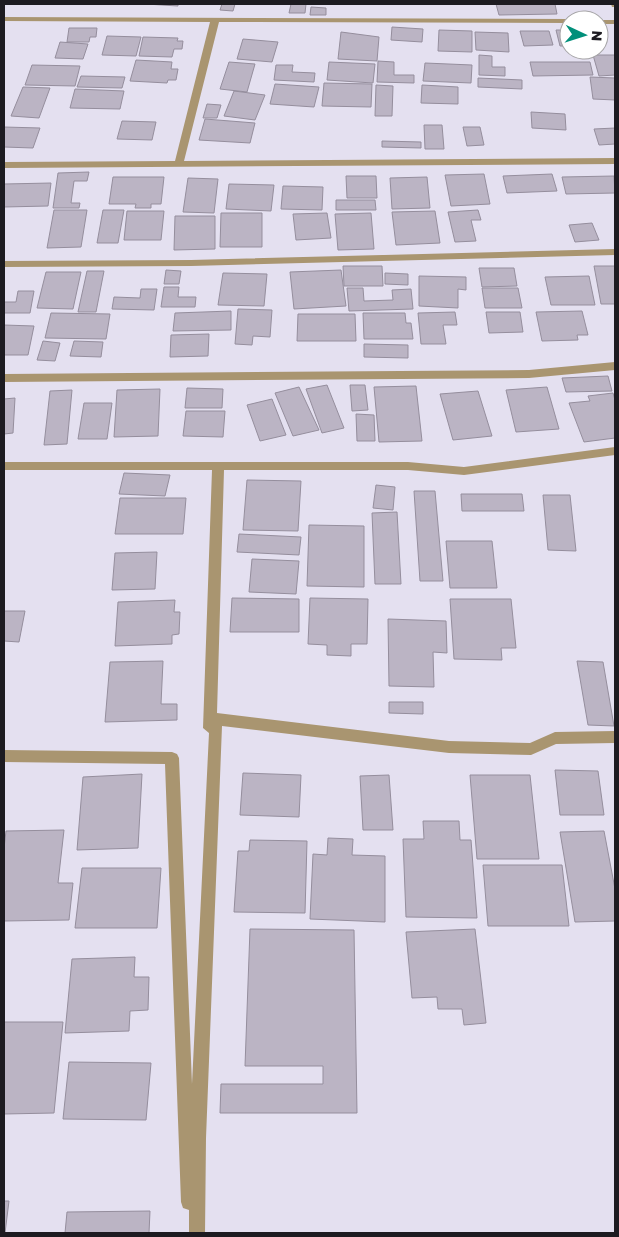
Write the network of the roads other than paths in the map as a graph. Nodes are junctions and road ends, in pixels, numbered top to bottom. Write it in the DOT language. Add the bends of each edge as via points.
graph roads {
  1 [pos="4,19"];
  2 [pos="215,20"];
  3 [pos="559,21"];
  4 [pos="615,161"];
  5 [pos="179,164"];
  6 [pos="4,165"];
  7 [pos="615,252"];
  8 [pos="4,264"];
  9 [pos="615,366"];
  10 [pos="4,378"];
  11 [pos="615,451"];
  12 [pos="4,466"];
  13 [pos="218,466"];
  14 [pos="615,737"];
  15 [pos="4,756"];
  16 [pos="198,1138"];
  17 [pos="191,1233"];
  18 [pos="197,1233"];
  1 -- 2 [label="street"];
  2 -- 3 [label="street"];
  2 -- 5 [label="street"];
  4 -- 5 [label="street"];
  5 -- 6 [label="street"];
  7 -- 8 [label="street" via="191,263"];
  9 -- 10 [label="street" via="529,374"];
  11 -- 13 [label="street" via="464,471 408,466"];
  12 -- 13 [label="street"];
  13 -- 16 [label="street"];
  14 -- 16 [label="street" via="555,738 531,749 449,747 216,719"];
  15 -- 17 [label="street" via="172,758"];
  16 -- 18 [label="street"];
}
